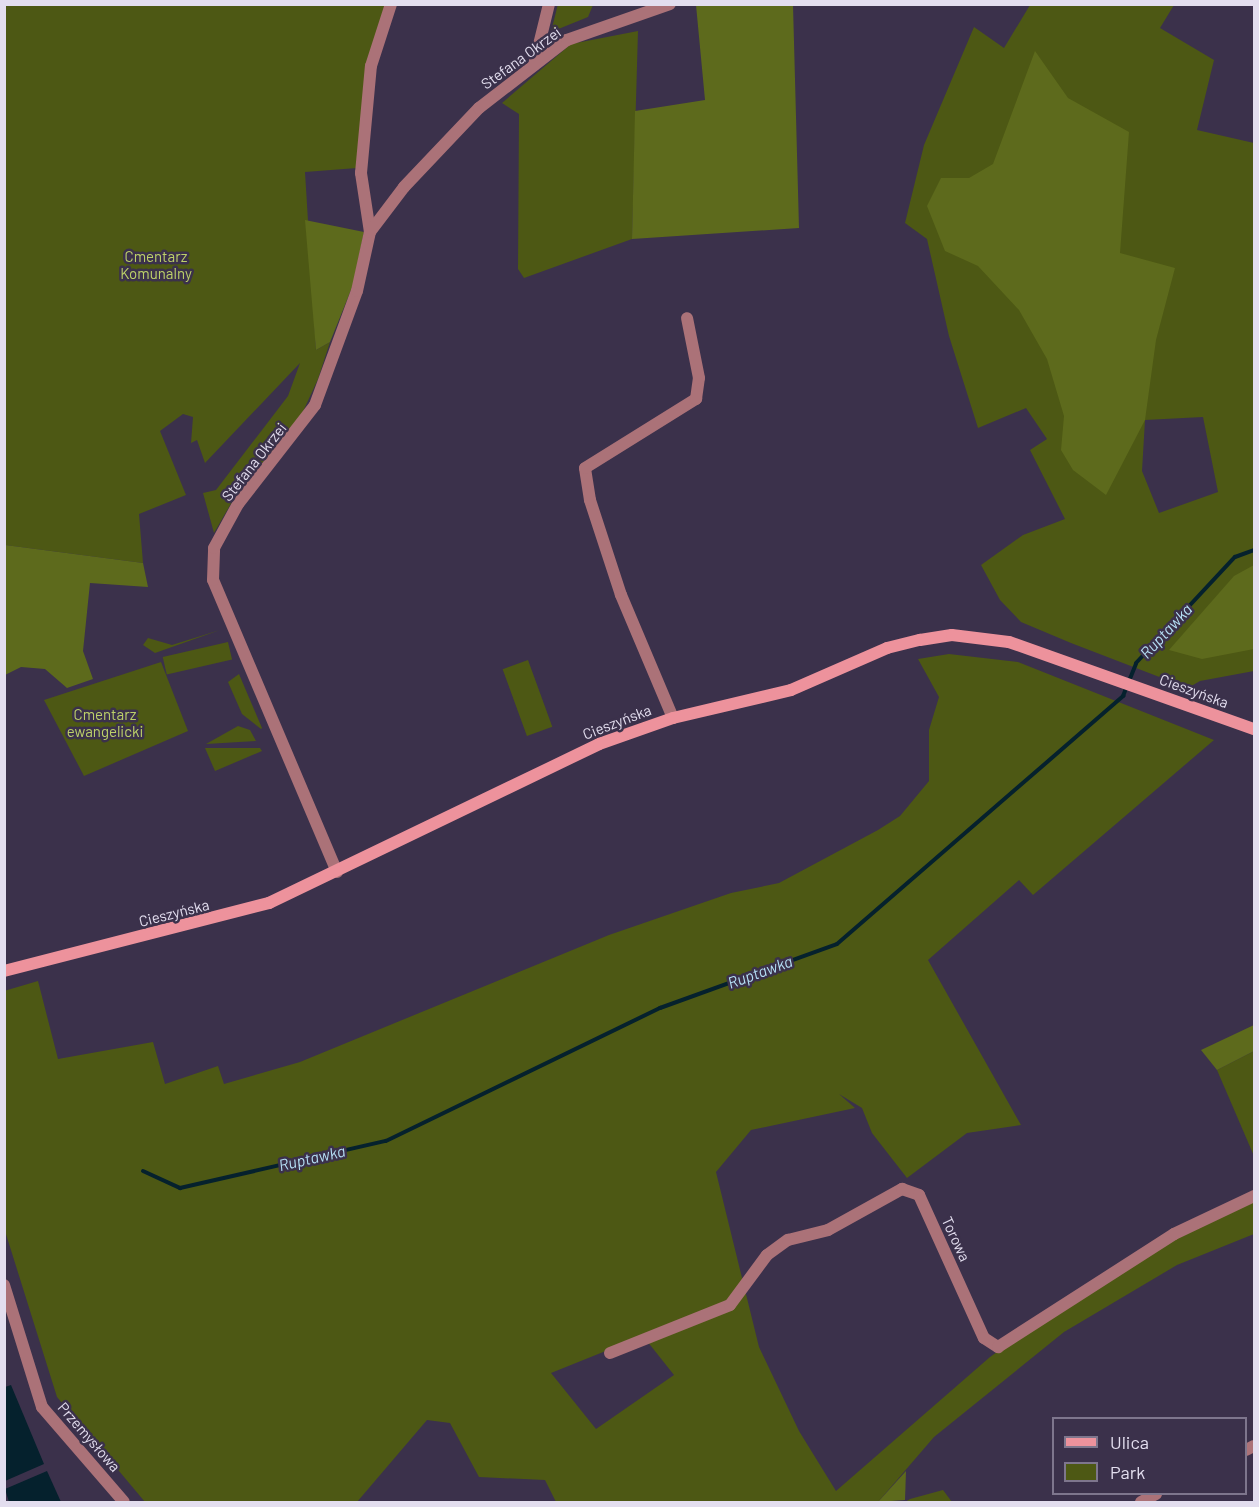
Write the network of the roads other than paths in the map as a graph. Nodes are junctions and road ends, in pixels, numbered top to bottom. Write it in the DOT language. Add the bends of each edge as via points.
graph roads {
  1 [pos="391,4"];
  2 [pos="549,4"];
  3 [pos="670,4"];
  4 [pos="534,65"];
  5 [pos="370,232"];
  6 [pos="687,318"];
  7 [pos="673,718"];
  8 [pos="1254,729"];
  9 [pos="337,872"];
  10 [pos="4,971"];
  11 [pos="1254,1196"];
  12 [pos="4,1285"];
  13 [pos="610,1353"];
  14 [pos="1154,1495"];
  15 [pos="124,1503"];
  16 [pos="1141,1503"];
  1 -- 5 [label="street, Stefana Okrzei" via="371,66 362,173"];
  2 -- 4 [label="street"];
  3 -- 4 [label="street, Stefana Okrzei" via="567,40"];
  4 -- 5 [label="street, Stefana Okrzei" via="479,108"];
  5 -- 9 [label="street, Stefana Okrzei" via="357,291 315,405 238,504 210,563"];
  6 -- 7 [label="street" via="699,378 696,399 585,468 590,500 621,595"];
  7 -- 8 [label="main road, Cieszyńska" via="750,703 887,648 952,635 1017,644"];
  7 -- 9 [label="main road, Cieszyńska" via="599,744"];
  9 -- 10 [label="main road, Cieszyńska" via="246,910"];
  11 -- 13 [label="street, Torowa" via="1174,1234 998,1347 984,1338 919,1195 902,1189 828,1230 788,1240 767,1255 730,1305"];
  12 -- 15 [label="street, Przemysłowa" via="42,1407"];
  14 -- 16 [label="street"];
}
